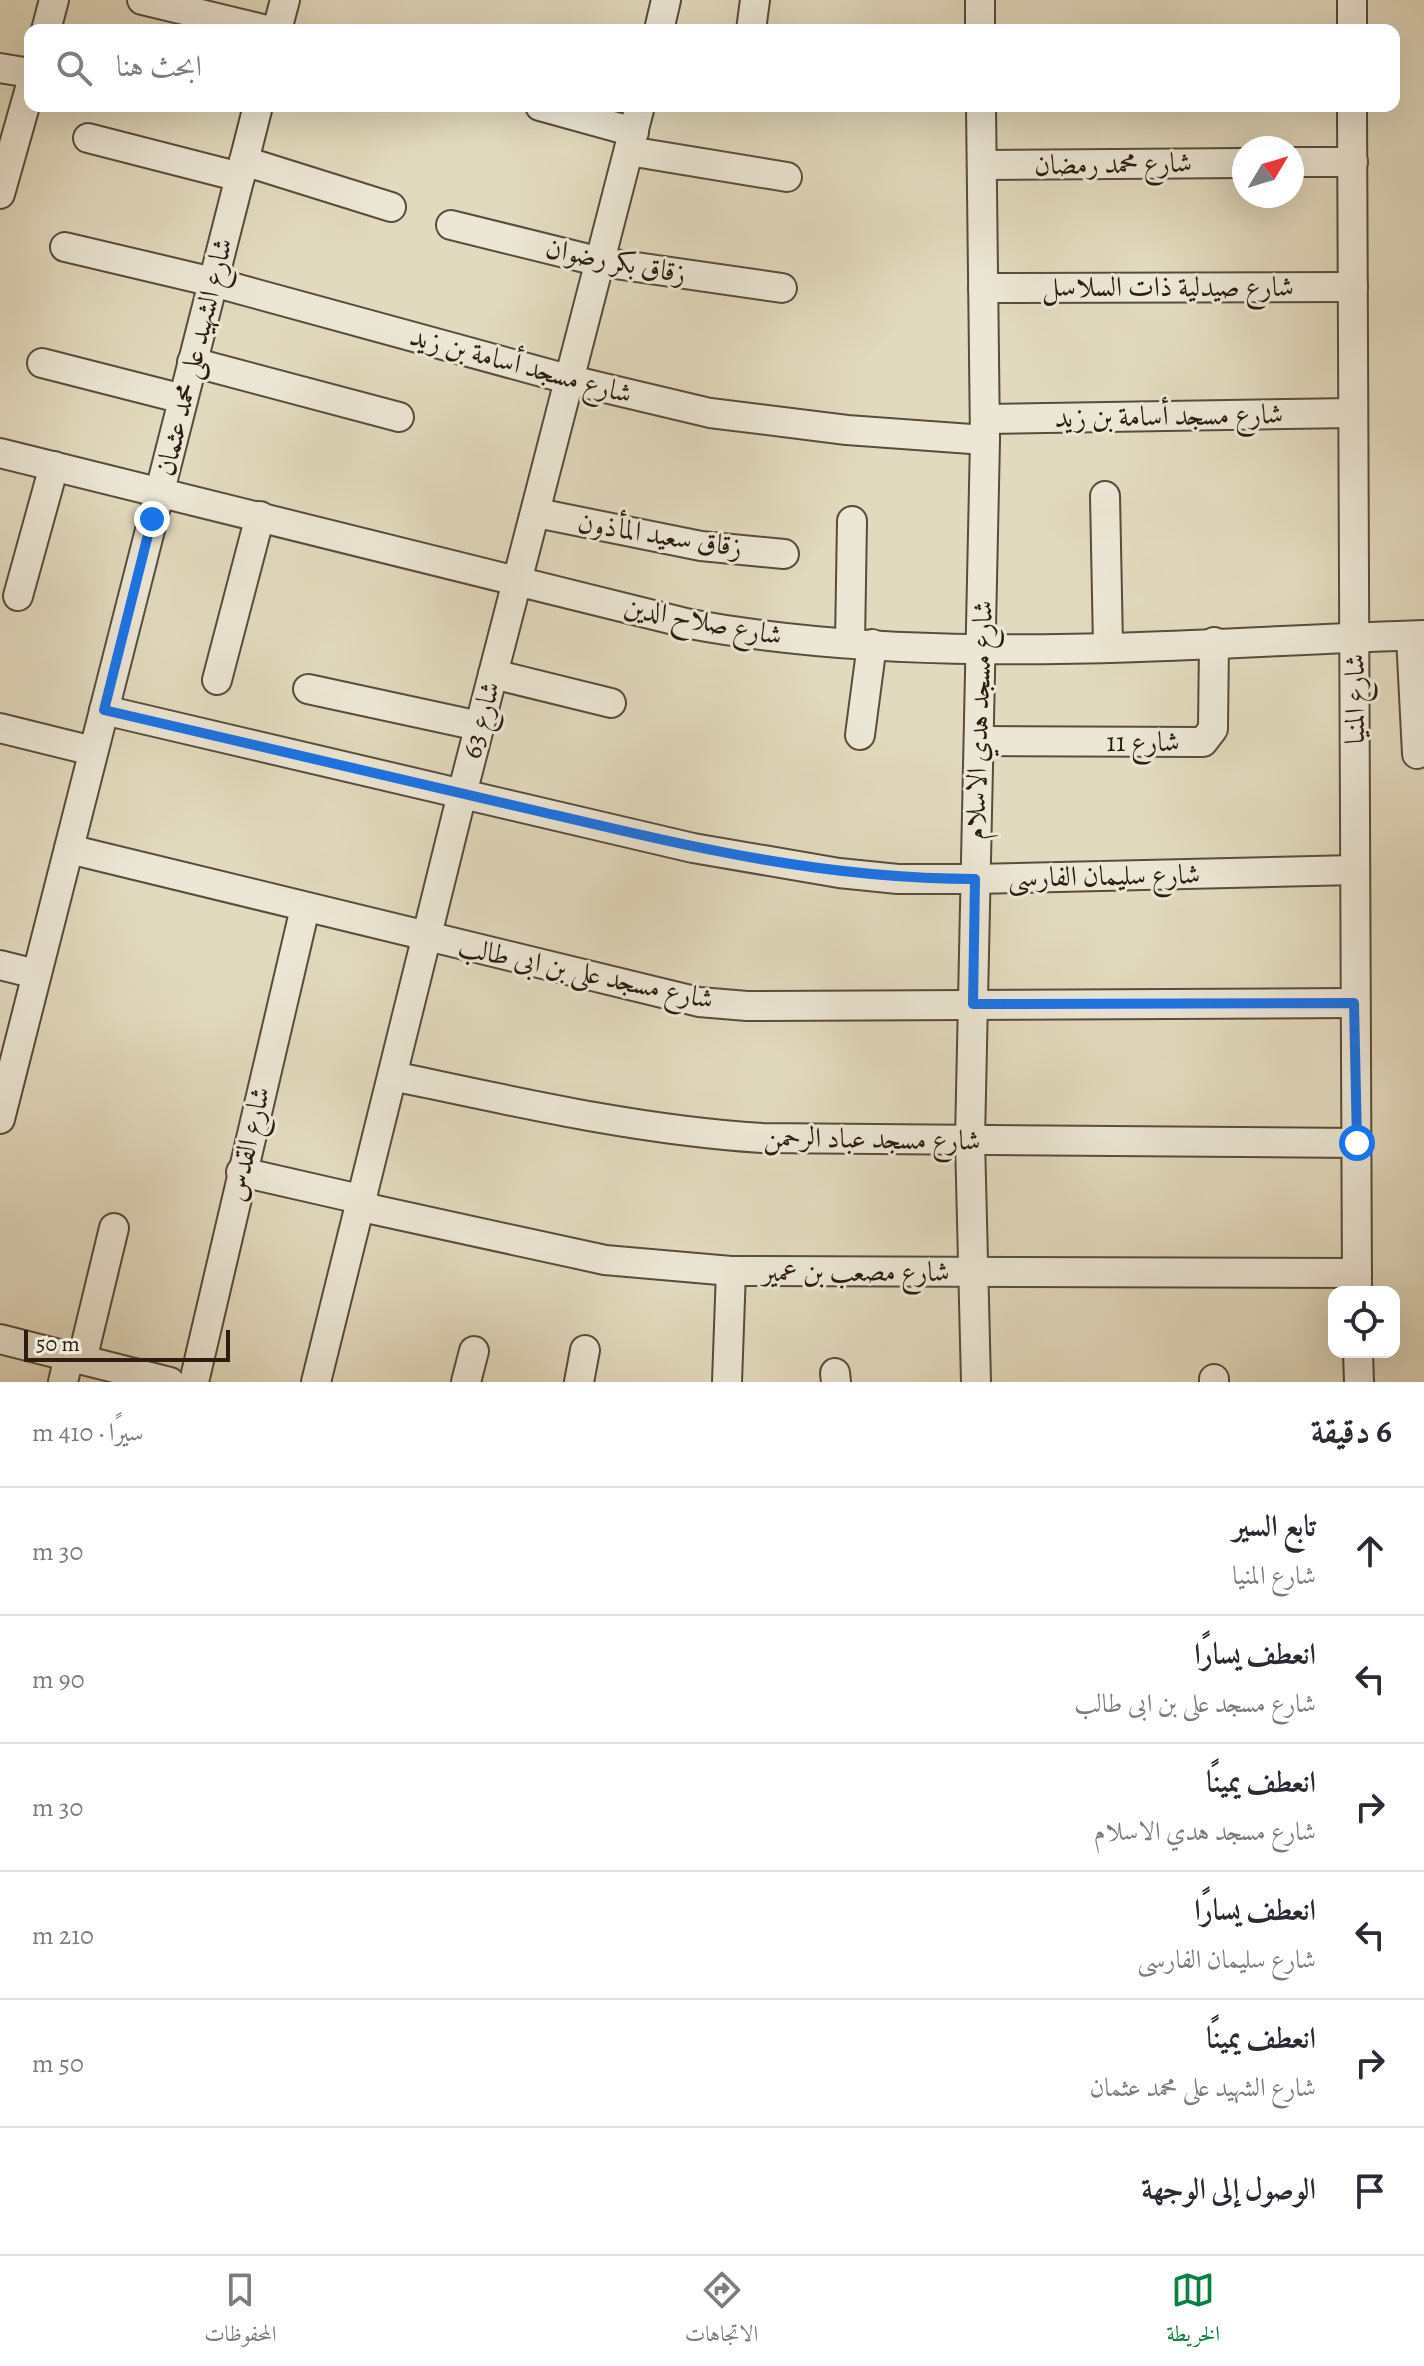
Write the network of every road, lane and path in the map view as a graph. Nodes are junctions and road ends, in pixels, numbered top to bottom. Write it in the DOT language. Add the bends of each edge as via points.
graph roads {
  1 [pos="54,0"];
  2 [pos="142,0"];
  3 [pos="285,0"];
  4 [pos="665,0"];
  5 [pos="755,0"];
  6 [pos="980,0"];
  7 [pos="1352,0"];
  8 [pos="48,24"];
  9 [pos="242,24"];
  10 [pos="279,24"];
  11 [pos="660,24"];
  12 [pos="752,24"];
  13 [pos="980,24"];
  14 [pos="1352,24"];
  15 [pos="0,68"];
  16 [pos="24,72"];
  17 [pos="24,104"];
  18 [pos="256,112"];
  19 [pos="564,112"];
  20 [pos="981,112"];
  21 [pos="1352,112"];
  22 [pos="635,130"];
  23 [pos="88,138"];
  24 [pos="5,154"];
  25 [pos="1304,162"];
  26 [pos="1353,162"];
  27 [pos="1232,163"];
  28 [pos="982,165"];
  29 [pos="242,169"];
  30 [pos="787,177"];
  31 [pos="0,194"];
  32 [pos="391,207"];
  33 [pos="451,225"];
  34 [pos="65,247"];
  35 [pos="601,262"];
  36 [pos="213,282"];
  37 [pos="1353,287"];
  38 [pos="782,288"];
  39 [pos="983,288"];
  40 [pos="192,362"];
  41 [pos="42,363"];
  42 [pos="571,380"];
  43 [pos="183,399"];
  44 [pos="1353,413"];
  45 [pos="399,417"];
  46 [pos="985,429"];
  47 [pos="0,453"];
  48 [pos="54,466"];
  49 [pos="159,492"];
  50 [pos="1105,496"];
  51 [pos="537,513"];
  52 [pos="260,516"];
  53 [pos="852,521"];
  54 [pos="784,554"];
  55 [pos="518,579"];
  56 [pos="18,596"];
  57 [pos="1418,636"];
  58 [pos="1354,638"];
  59 [pos="1214,642"];
  60 [pos="861,643"];
  61 [pos="1108,645"];
  62 [pos="982,648"];
  63 [pos="493,674"];
  64 [pos="217,680"];
  65 [pos="308,689"];
  66 [pos="611,703"];
  67 [pos="104,710"];
  68 [pos="479,726"];
  69 [pos="0,728"];
  70 [pos="860,735"];
  71 [pos="979,741"];
  72 [pos="93,751"];
  73 [pos="1417,754"];
  74 [pos="462,794"];
  75 [pos="69,849"];
  76 [pos="1355,870"];
  77 [pos="975,879"];
  78 [pos="305,908"];
  79 [pos="427,937"];
  80 [pos="0,965"];
  81 [pos="36,974"];
  82 [pos="1354,1003"];
  83 [pos="973,1004"];
  84 [pos="393,1076"];
  85 [pos="0,1119"];
  86 [pos="970,1140"];
  87 [pos="1357,1143"];
  88 [pos="241,1172"];
  89 [pos="363,1203"];
  90 [pos="114,1228"];
  91 [pos="731,1271"];
  92 [pos="973,1272"];
  93 [pos="1357,1282"];
  94 [pos="0,1339"];
  95 [pos="585,1350"];
  96 [pos="474,1351"];
  97 [pos="1358,1358"];
  98 [pos="71,1366"];
  99 [pos="170,1382"];
  100 [pos="194,1382"];
  101 [pos="316,1382"];
  102 [pos="466,1382"];
  103 [pos="579,1382"];
  104 [pos="727,1382"];
  105 [pos="976,1382"];
  106 [pos="1359,1382"];
  1 -- 8 [label="street"];
  2 -- 9 [label="street"];
  3 -- 10 [label="street"];
  4 -- 11 [label="street"];
  5 -- 12 [label="street"];
  6 -- 13 [label="street"];
  7 -- 14 [label="street"];
  15 -- 16 [label="street"];
  17 -- 24 [label="street"];
  18 -- 29 [label="street, شارع الشهيد على محمد عثمان"];
  19 -- 22 [label="street"];
  20 -- 28 [label="street, شارع مسجد هدي الاسلام"];
  21 -- 26 [label="street, شارع المنيا"];
  22 -- 30 [label="street"];
  22 -- 35 [label="street, شارع 63"];
  23 -- 29 [label="street"];
  24 -- 31 [label="street"];
  25 -- 26 [label="street"];
  26 -- 37 [label="street, شارع المنيا"];
  27 -- 28 [label="street, شارع محمد رمضان"];
  28 -- 39 [label="street, شارع مسجد هدي الاسلام"];
  29 -- 32 [label="street"];
  29 -- 36 [label="street, شارع الشهيد على محمد عثمان"];
  33 -- 35 [label="street, زقاق بكر رضوان"];
  34 -- 36 [label="street, شارع مسجد أسامة بن زيد"];
  35 -- 38 [label="street, زقاق بكر رضوان"];
  35 -- 42 [label="street, شارع 63"];
  36 -- 40 [label="street, شارع الشهيد على محمد عثمان"];
  36 -- 42 [label="street, شارع مسجد أسامة بن زيد"];
  37 -- 39 [label="street, شارع صيدلية ذات السلاسل"];
  37 -- 44 [label="street, شارع المنيا"];
  39 -- 46 [label="street, شارع مسجد هدي الاسلام"];
  40 -- 43 [label="street, شارع الشهيد على محمد عثمان"];
  40 -- 45 [label="street"];
  41 -- 43 [label="street"];
  42 -- 46 [label="street, شارع مسجد أسامة بن زيد" via="710,413 847,430"];
  42 -- 51 [label="street, شارع 63"];
  43 -- 49 [label="street, شارع الشهيد على محمد عثمان"];
  44 -- 46 [label="street, شارع مسجد أسامة بن زيد"];
  44 -- 58 [label="street, شارع المنيا"];
  46 -- 62 [label="street, شارع مسجد هدي الاسلام"];
  47 -- 48 [label="street, شارع صلاح الدين"];
  48 -- 49 [label="street, شارع صلاح الدين"];
  48 -- 56 [label="street"];
  49 -- 52 [label="street, شارع صلاح الدين"];
  49 -- 67 [label="street, شارع الشهيد على محمد عثمان"];
  50 -- 61 [label="street"];
  51 -- 54 [label="street, زقاق سعيد المأذون" via="701,546"];
  51 -- 55 [label="street, شارع 63"];
  52 -- 55 [label="street, شارع صلاح الدين"];
  52 -- 64 [label="street"];
  53 -- 60 [label="street"];
  55 -- 60 [label="street, شارع صلاح الدين" via="690,624 749,635"];
  55 -- 63 [label="street, شارع 63"];
  57 -- 58 [label="street, شارع صلاح الدين"];
  57 -- 73 [label="street"];
  58 -- 59 [label="street, شارع صلاح الدين"];
  58 -- 76 [label="street, شارع المنيا"];
  59 -- 61 [label="street, شارع صلاح الدين"];
  59 -- 71 [label="street, شارع 11" via="1213,729 1203,742"];
  60 -- 62 [label="street, شارع صلاح الدين"];
  60 -- 70 [label="street"];
  61 -- 62 [label="street, شارع صلاح الدين"];
  62 -- 71 [label="street, شارع مسجد هدي الاسلام"];
  63 -- 66 [label="street"];
  63 -- 68 [label="street, شارع 63"];
  65 -- 68 [label="street"];
  67 -- 72 [label="street, شارع الشهيد على محمد عثمان"];
  67 -- 74 [label="street, شارع سليمان الفارسى"];
  68 -- 74 [label="street, شارع 63"];
  69 -- 72 [label="street"];
  71 -- 77 [label="street, شارع مسجد هدي الاسلام"];
  72 -- 75 [label="street, شارع الشهيد على محمد عثمان"];
  74 -- 77 [label="street, شارع سليمان الفارسى" via="782,864 898,879"];
  74 -- 79 [label="street, شارع 63"];
  75 -- 78 [label="street, شارع مسجد على بن ابى طالب"];
  75 -- 81 [label="street, شارع الشهيد على محمد عثمان"];
  76 -- 77 [label="street, شارع سليمان الفارسى"];
  76 -- 82 [label="street, شارع المنيا"];
  77 -- 83 [label="street, شارع مسجد هدي الاسلام"];
  78 -- 79 [label="street, شارع مسجد على بن ابى طالب"];
  78 -- 88 [label="street, شارع القدس"];
  79 -- 83 [label="street, شارع مسجد على بن ابى طالب" via="699,1002"];
  79 -- 84 [label="street, شارع 63"];
  80 -- 81 [label="street"];
  81 -- 85 [label="street, شارع الشهيد على محمد عثمان"];
  82 -- 83 [label="street, شارع مسجد على بن ابى طالب"];
  82 -- 87 [label="street, شارع المنيا"];
  83 -- 86 [label="street, شارع مسجد هدي الاسلام"];
  84 -- 86 [label="street, شارع مسجد عباد الرحمن" via="615,1123 693,1134"];
  84 -- 89 [label="street, شارع 63"];
  86 -- 87 [label="street, شارع مسجد عباد الرحمن"];
  86 -- 92 [label="street, شارع مسجد هدي الاسلام"];
  87 -- 93 [label="street, شارع المنيا"];
  88 -- 89 [label="street, شارع مصعب بن عمير"];
  88 -- 100 [label="street, شارع القدس"];
  89 -- 91 [label="street, شارع مصعب بن عمير" via="605,1260"];
  89 -- 101 [label="street, شارع 63"];
  90 -- 98 [label="street"];
  91 -- 92 [label="street, شارع مصعب بن عمير"];
  91 -- 104 [label="street"];
  92 -- 93 [label="street, شارع مصعب بن عمير"];
  92 -- 105 [label="street, شارع مسجد هدي الاسلام"];
  94 -- 98 [label="street"];
  95 -- 103 [label="street"];
  96 -- 102 [label="street"];
  97 -- 106 [label="street"];
  98 -- 99 [label="street"];
}
